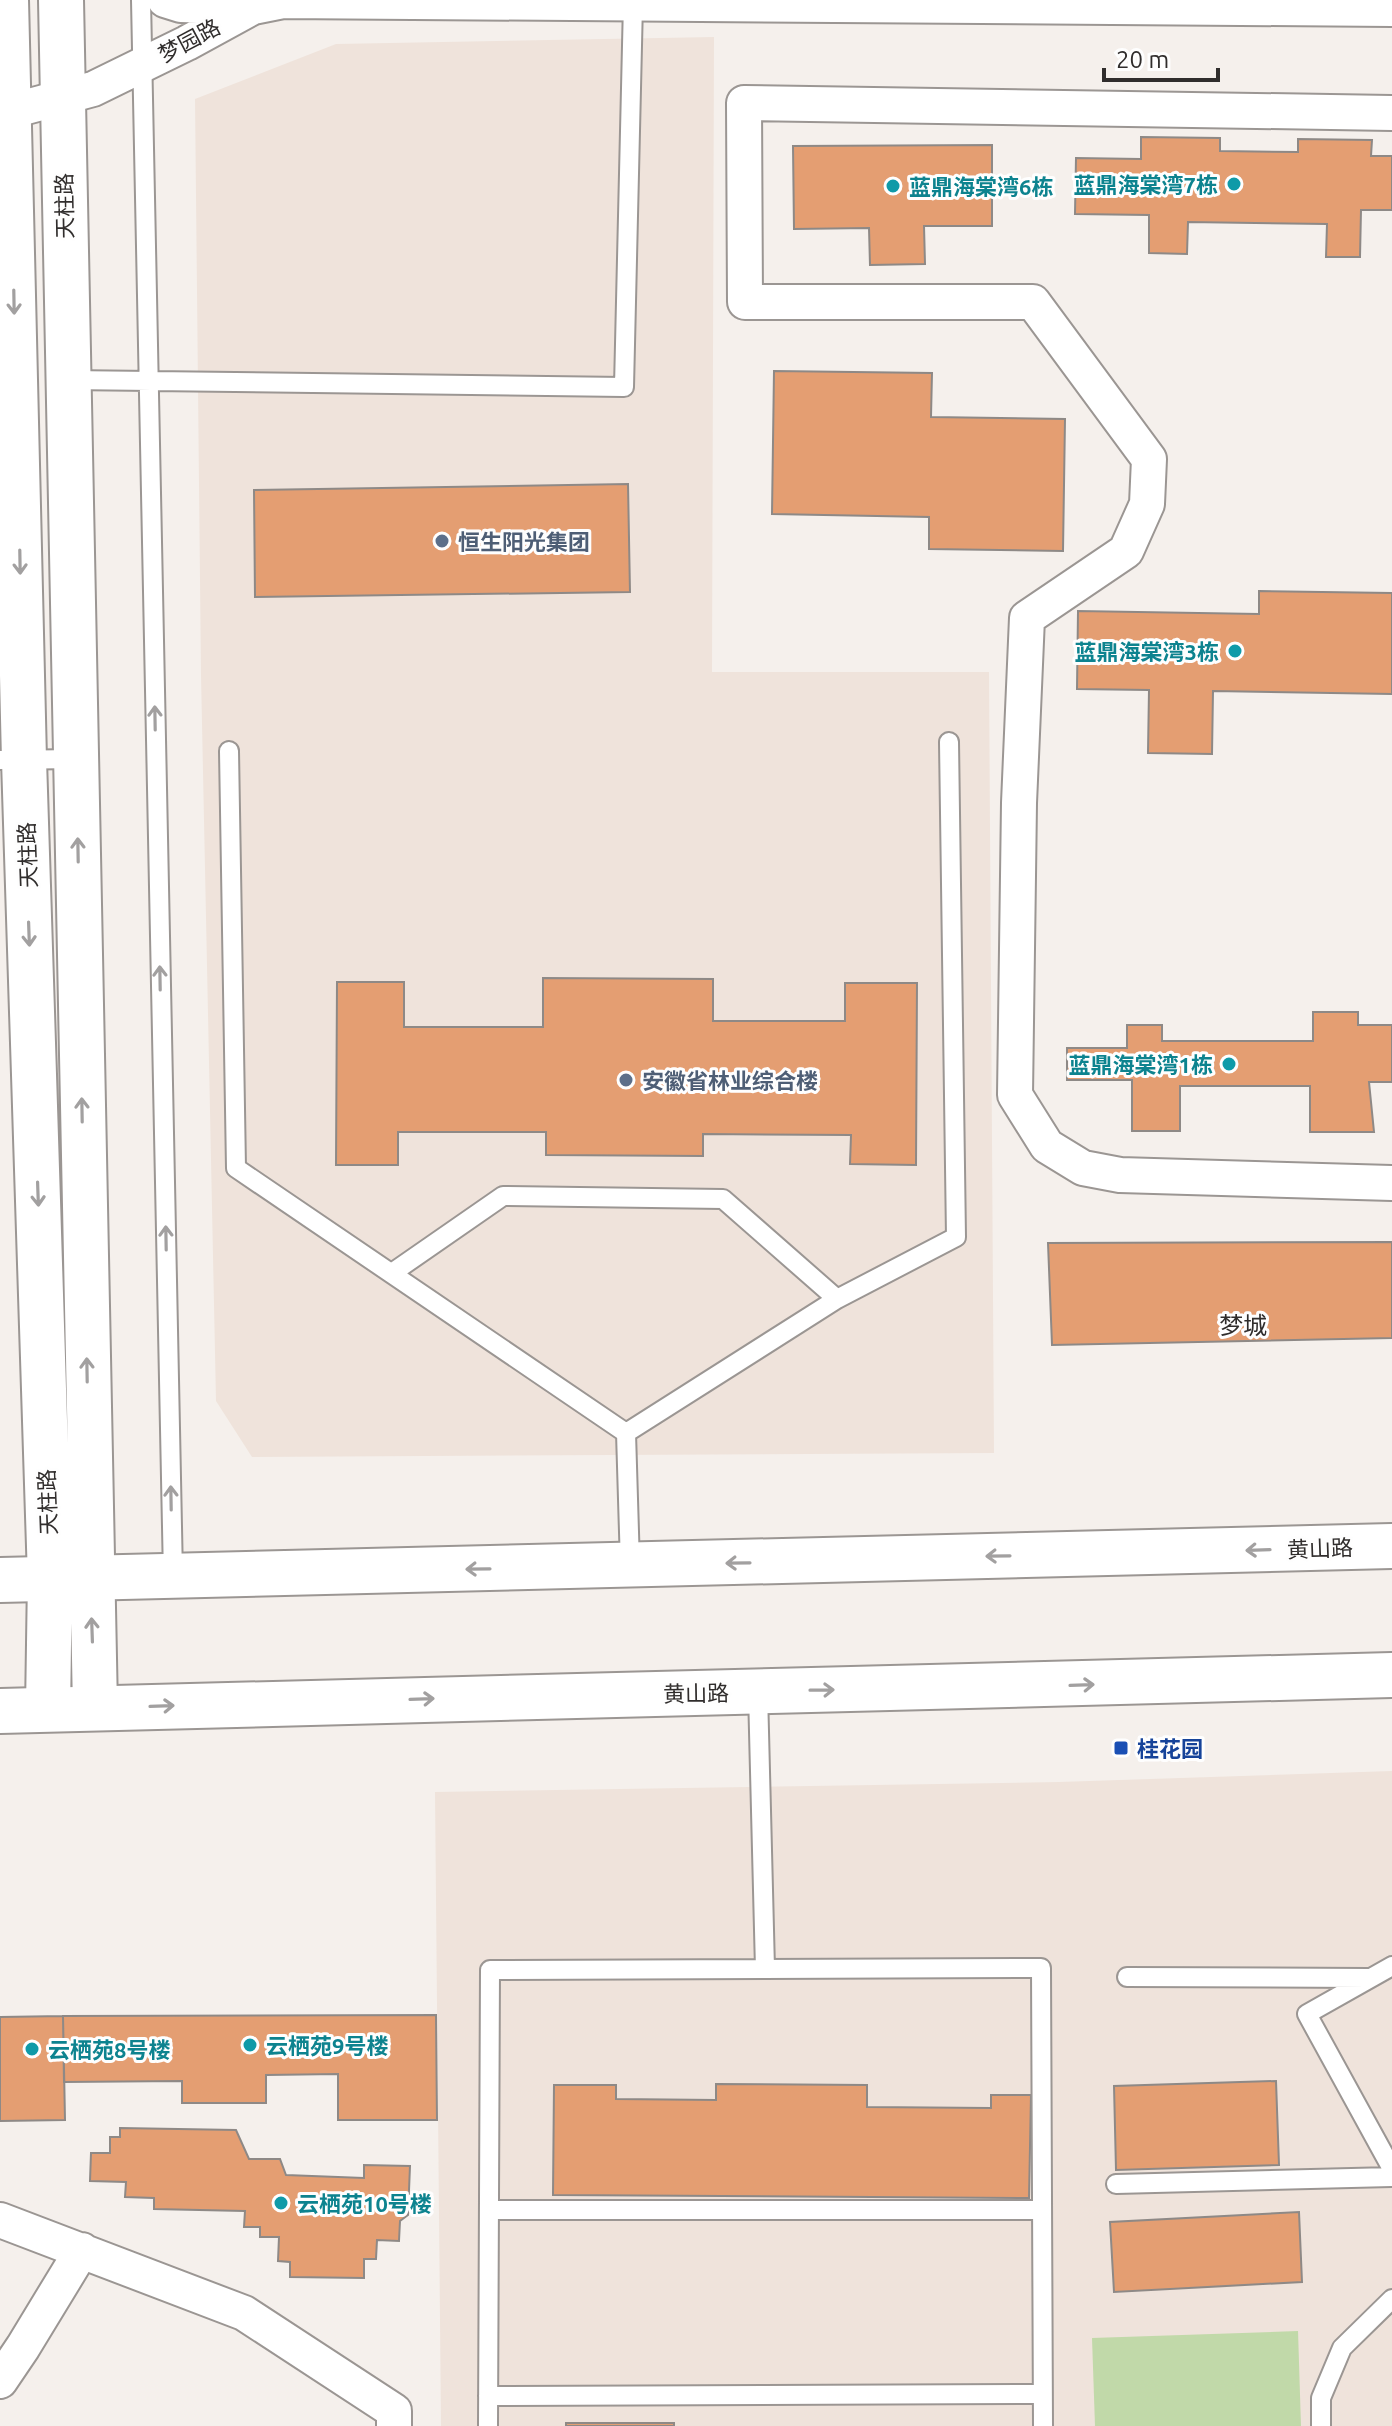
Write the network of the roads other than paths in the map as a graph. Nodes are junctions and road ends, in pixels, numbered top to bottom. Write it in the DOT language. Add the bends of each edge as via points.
graph roads {
  1 [pos="6,0"];
  2 [pos="61,0"];
  3 [pos="141,0"];
  4 [pos="165,0"];
  5 [pos="633,3"];
  6 [pos="253,7"];
  7 [pos="1392,9"];
  8 [pos="142,65"];
  9 [pos="63,97"];
  10 [pos="5,110"];
  11 [pos="1392,113"];
  12 [pos="68,380"];
  13 [pos="149,382"];
  14 [pos="949,742"];
  15 [pos="229,751"];
  16 [pos="76,759"];
  17 [pos="12,760"];
  18 [pos="1392,1183"];
  19 [pos="392,1273"];
  20 [pos="837,1299"];
  21 [pos="626,1433"];
  22 [pos="1392,1546"];
  23 [pos="630,1565"];
  24 [pos="173,1576"];
  25 [pos="70,1578"];
  26 [pos="0,1580"];
  27 [pos="1392,1675"];
  28 [pos="758,1692"];
  29 [pos="95,1708"];
  30 [pos="48,1709"];
  31 [pos="0,1711"];
  32 [pos="1392,1966"];
  33 [pos="765,1969"];
  34 [pos="1127,1977"];
  35 [pos="1369,1978"];
  36 [pos="1392,2169"];
  37 [pos="1392,2177"];
  38 [pos="1116,2184"];
  39 [pos="489,2210"];
  40 [pos="1042,2210"];
  41 [pos="0,2220"];
  42 [pos="82,2250"];
  43 [pos="1392,2299"];
  44 [pos="0,2381"];
  45 [pos="1042,2394"];
  46 [pos="488,2396"];
  47 [pos="394,2426"];
  48 [pos="488,2426"];
  49 [pos="1043,2426"];
  50 [pos="1321,2426"];
  1 -- 10 [label="street, 天柱路"];
  2 -- 9 [label="street, 天柱路"];
  3 -- 8 [label="lane"];
  4 -- 6 [label="street"];
  5 -- 6 [label="street, 梦园路" via="283,1"];
  5 -- 7 [label="street, 梦园路"];
  5 -- 13 [label="lane" via="624,387"];
  6 -- 8 [label="street, 梦园路"];
  8 -- 9 [label="street, 梦园路"];
  8 -- 13 [label="lane"];
  9 -- 10 [label="street, 梦园路"];
  9 -- 12 [label="street, 天柱路"];
  10 -- 17 [label="street, 天柱路, one-way"];
  11 -- 18 [label="street" via="744,103 745,302 1033,302 1149,459 1147,504 1126,551 1027,618 1015,1095 1047,1146 1083,1168 1120,1175"];
  12 -- 13 [label="lane"];
  12 -- 16 [label="street, 天柱路"];
  24 -- 13 [label="lane, one-way"];
  14 -- 20 [label="lane" via="956,1237"];
  15 -- 19 [label="lane" via="236,1168"];
  16 -- 17 [label="lane"];
  25 -- 16 [label="street, 天柱路, one-way"];
  17 -- 25 [label="street, 天柱路, one-way"];
  19 -- 20 [label="lane" via="503,1196 723,1199"];
  19 -- 21 [label="lane"];
  20 -- 21 [label="lane"];
  21 -- 23 [label="lane"];
  22 -- 23 [label="street, 黄山路, one-way"];
  23 -- 24 [label="street, 黄山路, one-way"];
  24 -- 25 [label="street, 黄山路"];
  25 -- 26 [label="street, 黄山路"];
  29 -- 25 [label="street, 天柱路, one-way"];
  25 -- 30 [label="street, 天柱路"];
  28 -- 27 [label="street, 黄山路, one-way"];
  29 -- 28 [label="street, 黄山路, one-way"];
  28 -- 33 [label="lane"];
  29 -- 30 [label="street, 黄山路"];
  30 -- 31 [label="street, 黄山路"];
  32 -- 35 [label="lane"];
  33 -- 39 [label="lane" via="490,1970"];
  33 -- 40 [label="lane" via="1041,1968"];
  34 -- 35 [label="lane"];
  35 -- 36 [label="lane" via="1307,2014"];
  37 -- 38 [label="lane"];
  39 -- 40 [label="lane"];
  39 -- 46 [label="lane"];
  40 -- 45 [label="lane"];
  41 -- 42 [label="street"];
  42 -- 44 [label="street"];
  42 -- 47 [label="street" via="244,2313 394,2411"];
  43 -- 50 [label="lane" via="1342,2348 1321,2398"];
  45 -- 46 [label="lane"];
  45 -- 49 [label="lane"];
  46 -- 48 [label="lane"];
}
